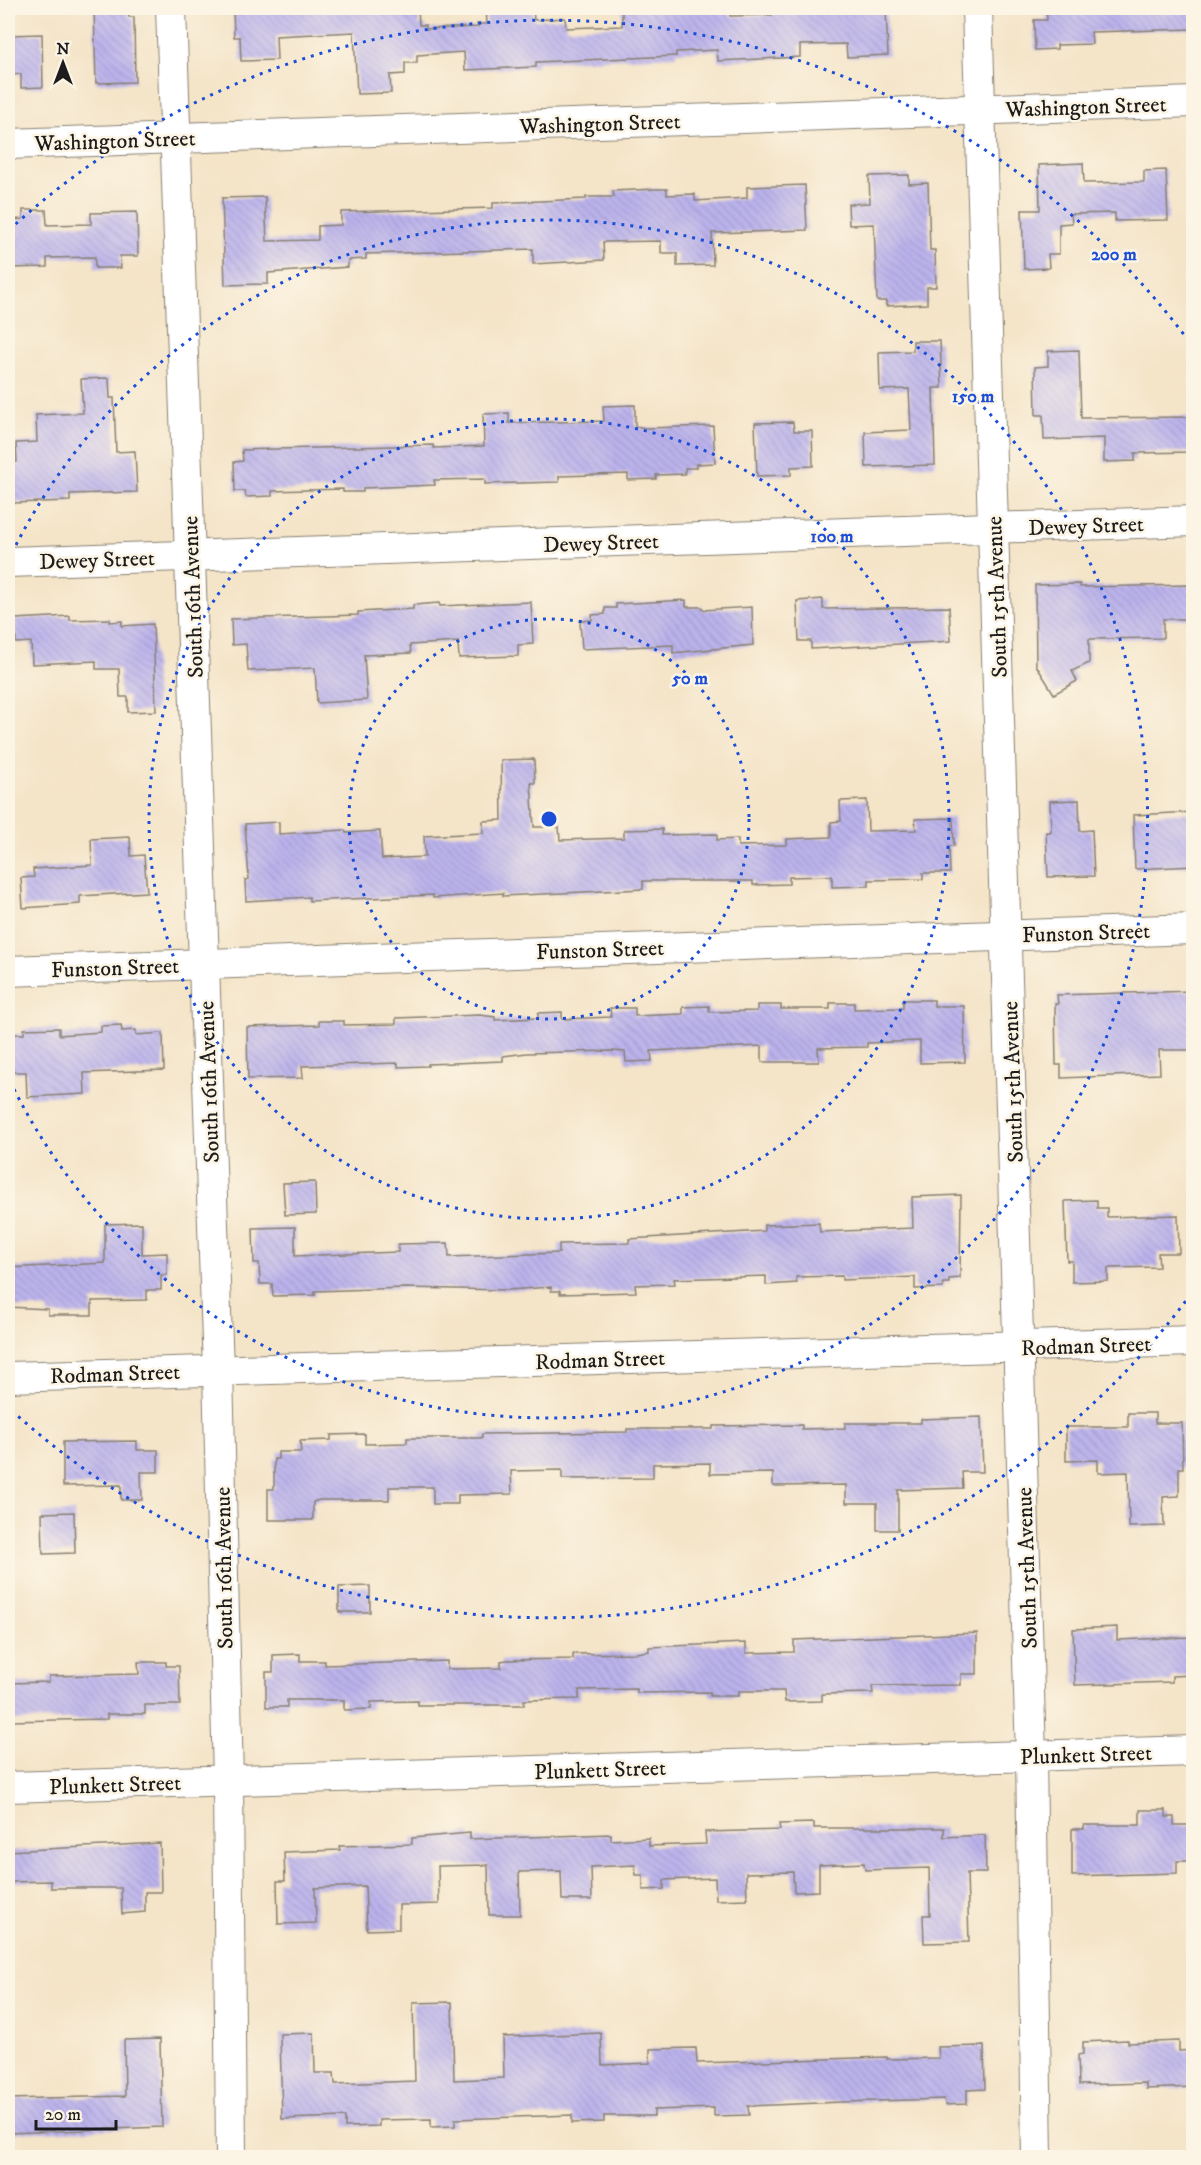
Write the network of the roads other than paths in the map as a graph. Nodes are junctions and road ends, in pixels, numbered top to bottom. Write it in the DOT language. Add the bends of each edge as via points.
graph roads {
  1 [pos="171,8"];
  2 [pos="977,8"];
  3 [pos="1194,102"];
  4 [pos="979,110"];
  5 [pos="174,138"];
  6 [pos="8,144"];
  7 [pos="1194,521"];
  8 [pos="994,528"];
  9 [pos="191,556"];
  10 [pos="8,562"];
  11 [pos="1194,929"];
  12 [pos="1007,935"];
  13 [pos="204,963"];
  14 [pos="8,971"];
  15 [pos="1194,1341"];
  16 [pos="1020,1347"];
  17 [pos="218,1370"];
  18 [pos="8,1377"];
  19 [pos="1194,1751"];
  20 [pos="1031,1756"];
  21 [pos="228,1780"];
  22 [pos="8,1787"];
  23 [pos="231,2157"];
  24 [pos="1037,2157"];
  1 -- 5 [label="street, South 16th Avenue"];
  2 -- 4 [label="street, South 15th Avenue"];
  3 -- 4 [label="street, Washington Street"];
  4 -- 5 [label="street, Washington Street"];
  4 -- 8 [label="street, South 15th Avenue"];
  5 -- 6 [label="street, Washington Street"];
  5 -- 9 [label="street, South 16th Avenue"];
  7 -- 8 [label="street, Dewey Street"];
  8 -- 9 [label="street, Dewey Street"];
  8 -- 12 [label="street, South 15th Avenue"];
  9 -- 10 [label="street, Dewey Street"];
  9 -- 13 [label="street, South 16th Avenue"];
  11 -- 12 [label="street, Funston Street"];
  12 -- 13 [label="street, Funston Street"];
  12 -- 16 [label="street, South 15th Avenue"];
  13 -- 14 [label="street, Funston Street"];
  13 -- 17 [label="street, South 16th Avenue"];
  15 -- 16 [label="street, Rodman Street"];
  16 -- 17 [label="street, Rodman Street"];
  16 -- 20 [label="street, South 15th Avenue"];
  17 -- 18 [label="street, Rodman Street"];
  17 -- 21 [label="street, South 16th Avenue"];
  19 -- 20 [label="street, Plunkett Street"];
  20 -- 21 [label="street, Plunkett Street"];
  20 -- 24 [label="street, South 15th Avenue"];
  21 -- 22 [label="street, Plunkett Street"];
  21 -- 23 [label="street, South 16th Avenue"];
}
